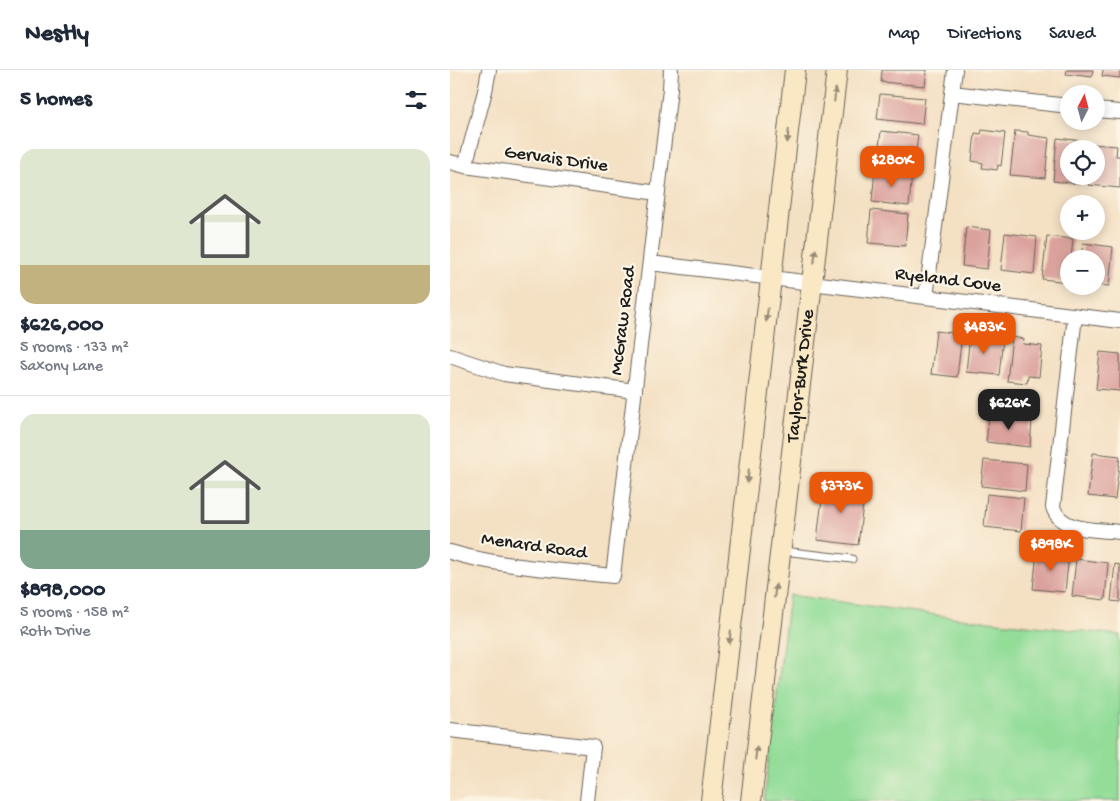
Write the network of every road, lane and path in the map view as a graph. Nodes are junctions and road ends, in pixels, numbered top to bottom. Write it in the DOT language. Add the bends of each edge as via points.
graph roads {
  1 [pos="489,70"];
  2 [pos="671,70"];
  3 [pos="795,70"];
  4 [pos="837,70"];
  5 [pos="955,70"];
  6 [pos="952,93"];
  7 [pos="1060,105"];
  8 [pos="1105,111"];
  9 [pos="1120,112"];
  10 [pos="450,162"];
  11 [pos="465,166"];
  12 [pos="658,193"];
  13 [pos="650,263"];
  14 [pos="772,278"];
  15 [pos="812,283"];
  16 [pos="926,297"];
  17 [pos="1075,316"];
  18 [pos="1120,321"];
  19 [pos="450,356"];
  20 [pos="635,391"];
  21 [pos="1120,532"];
  22 [pos="780,550"];
  23 [pos="450,552"];
  24 [pos="852,559"];
  25 [pos="613,576"];
  26 [pos="450,730"];
  27 [pos="587,801"];
  28 [pos="711,801"];
  29 [pos="750,801"];
  1 -- 11 [label="street"];
  2 -- 12 [label="street, McGraw Road"];
  3 -- 14 [label="street, one-way"];
  15 -- 4 [label="street, Taylor-Burk Drive, one-way"];
  5 -- 6 [label="street"];
  6 -- 7 [label="street"];
  6 -- 16 [label="street"];
  8 -- 9 [label="street"];
  10 -- 11 [label="street, Gervais Drive"];
  11 -- 12 [label="street, Gervais Drive"];
  12 -- 13 [label="street, McGraw Road"];
  13 -- 14 [label="street, Ryeland Cove"];
  13 -- 20 [label="street, McGraw Road"];
  14 -- 15 [label="street, Ryeland Cove"];
  14 -- 28 [label="street, one-way"];
  15 -- 16 [label="street, Ryeland Cove"];
  15 -- 22 [label="street, Taylor-Burk Drive"];
  16 -- 17 [label="street, Ryeland Cove"];
  17 -- 18 [label="street, Ryeland Cove"];
  17 -- 21 [label="street" via="1053,507 1058,518 1071,526"];
  19 -- 20 [label="street" via="504,374"];
  20 -- 25 [label="street, McGraw Road"];
  22 -- 24 [label="lane"];
  29 -- 22 [label="street, Taylor-Burk Drive, one-way"];
  23 -- 25 [label="street, Menard Road" via="494,562"];
  26 -- 27 [label="street" via="593,747"];
}
